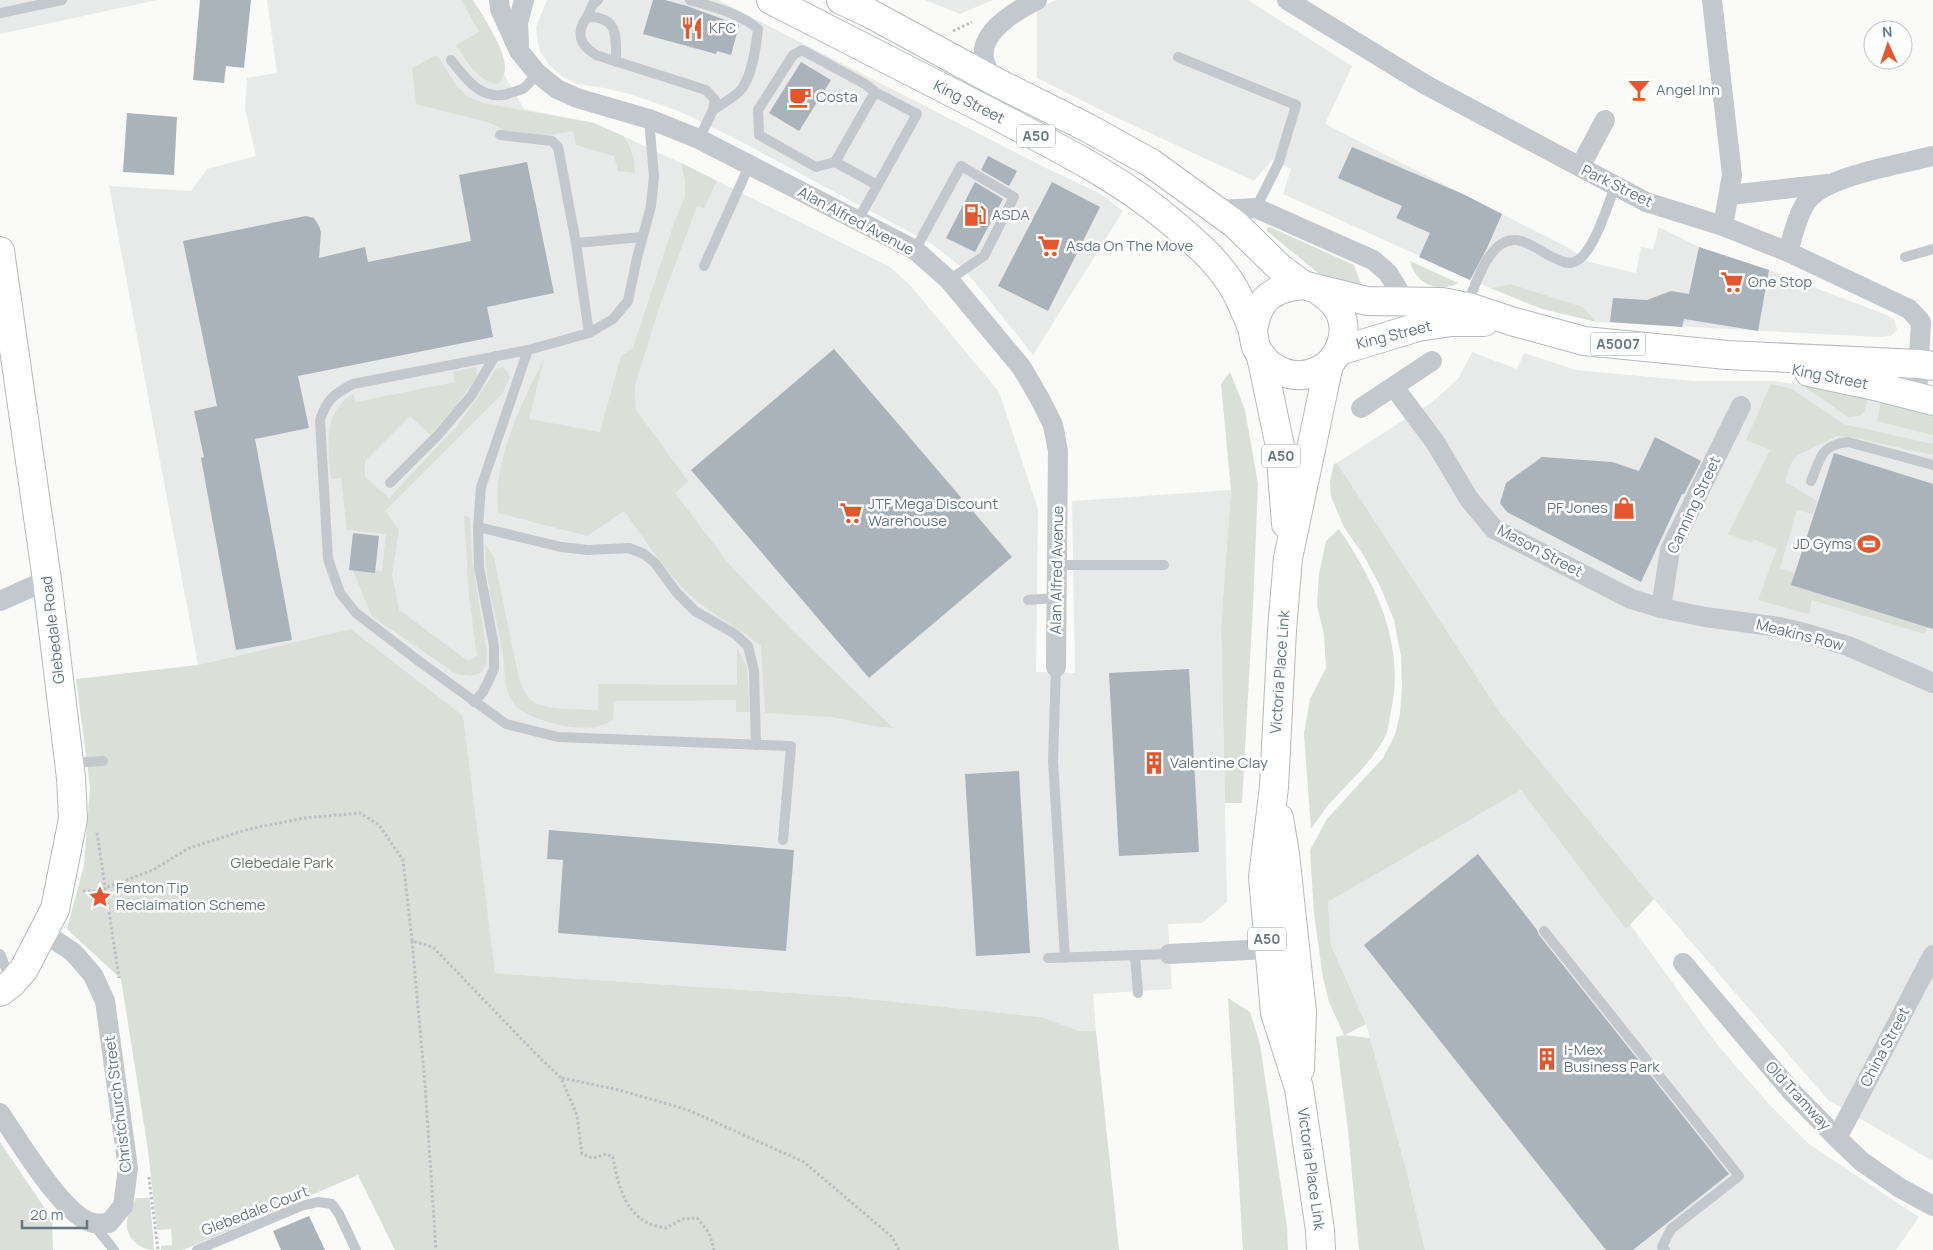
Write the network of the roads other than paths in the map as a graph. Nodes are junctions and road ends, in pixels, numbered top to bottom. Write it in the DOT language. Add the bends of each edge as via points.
graph roads {
  1 [pos="62,0"];
  2 [pos="499,0"];
  3 [pos="524,0"];
  4 [pos="598,0"];
  5 [pos="690,0"];
  6 [pos="771,0"];
  7 [pos="840,0"];
  8 [pos="1037,0"];
  9 [pos="1287,0"];
  10 [pos="1712,0"];
  11 [pos="0,13"];
  12 [pos="587,17"];
  13 [pos="519,51"];
  14 [pos="1178,57"];
  15 [pos="451,60"];
  16 [pos="616,62"];
  17 [pos="536,73"];
  18 [pos="994,81"];
  19 [pos="874,92"];
  20 [pos="713,110"];
  21 [pos="649,120"];
  22 [pos="1605,120"];
  23 [pos="500,135"];
  24 [pos="699,139"];
  25 [pos="1933,156"];
  26 [pos="835,162"];
  27 [pos="749,166"];
  28 [pos="1580,168"];
  29 [pos="1828,184"];
  30 [pos="877,185"];
  31 [pos="1615,186"];
  32 [pos="1730,195"];
  33 [pos="1256,208"];
  34 [pos="1216,210"];
  35 [pos="858,220"];
  36 [pos="1723,226"];
  37 [pos="642,237"];
  38 [pos="576,243"];
  39 [pos="1933,249"];
  40 [pos="915,250"];
  41 [pos="0,251"];
  42 [pos="1788,252"];
  43 [pos="1905,257"];
  44 [pos="704,266"];
  45 [pos="949,280"];
  46 [pos="1311,288"];
  47 [pos="1405,301"];
  48 [pos="1467,307"];
  49 [pos="1511,321"];
  50 [pos="1253,330"];
  51 [pos="589,333"];
  52 [pos="528,350"];
  53 [pos="1727,355"];
  54 [pos="495,356"];
  55 [pos="1261,356"];
  56 [pos="1334,357"];
  57 [pos="1432,361"];
  58 [pos="1926,365"];
  59 [pos="1394,387"];
  60 [pos="1925,399"];
  61 [pos="1741,406"];
  62 [pos="1360,408"];
  63 [pos="1933,465"];
  64 [pos="1811,481"];
  65 [pos="390,483"];
  66 [pos="478,527"];
  67 [pos="1288,558"];
  68 [pos="1058,565"];
  69 [pos="1164,565"];
  70 [pos="47,580"];
  71 [pos="1056,598"];
  72 [pos="1028,600"];
  73 [pos="0,601"];
  74 [pos="1661,608"];
  75 [pos="1056,667"];
  76 [pos="1933,683"];
  77 [pos="474,702"];
  78 [pos="756,745"];
  79 [pos="103,761"];
  80 [pos="69,763"];
  81 [pos="1274,787"];
  82 [pos="783,840"];
  83 [pos="1544,931"];
  84 [pos="44,933"];
  85 [pos="1268,949"];
  86 [pos="0,954"];
  87 [pos="1169,954"];
  88 [pos="1135,955"];
  89 [pos="1933,955"];
  90 [pos="1048,958"];
  91 [pos="1065,958"];
  92 [pos="1683,963"];
  93 [pos="6,988"];
  94 [pos="1138,993"];
  95 [pos="1299,1088"];
  96 [pos="0,1113"];
  97 [pos="1837,1138"];
  98 [pos="1933,1206"];
  99 [pos="93,1223"];
  100 [pos="114,1250"];
  101 [pos="197,1250"];
  102 [pos="356,1250"];
  103 [pos="1321,1250"];
  104 [pos="1665,1250"];
  1 -- 11 [label="lane"];
  2 -- 13 [label="street, Alan Alfred Avenue"];
  3 -- 13 [label="street" via="518,23"];
  4 -- 12 [label="lane"];
  5 -- 20 [label="lane" via="723,10 758,29 756,53 739,92"];
  6 -- 50 [label="main road, King Street / A50" via="1086,162 1157,209 1212,256 1231,283"];
  7 -- 18 [label="main road, King Street / A50"];
  8 -- 18 [label="street" via="1002,21 989,38 984,59"];
  9 -- 28 [label="street, Park Street" via="1426,85"];
  10 -- 32 [label="street" via="1732,175"];
  12 -- 16 [label="lane" via="600,16 614,29"];
  12 -- 16 [label="lane" via="581,25 581,38 586,48 596,56"];
  13 -- 17 [label="street, Alan Alfred Avenue"];
  14 -- 33 [label="lane" via="1296,104 1279,162"];
  15 -- 17 [label="lane" via="481,93 493,95 505,96 523,88"];
  16 -- 20 [label="lane" via="706,90 715,100"];
  17 -- 21 [label="street, Alan Alfred Avenue" via="577,98"];
  18 -- 34 [label="main road, King Street / A50" via="1151,163"];
  19 -- 26 [label="lane"];
  19 -- 26 [label="lane" via="802,50 793,55 758,110 758,134 816,167"];
  19 -- 30 [label="lane" via="917,114"];
  20 -- 24 [label="lane"];
  21 -- 24 [label="street, Alan Alfred Avenue"];
  21 -- 37 [label="lane" via="654,176 651,206"];
  22 -- 28 [label="street"];
  23 -- 38 [label="lane" via="552,141 558,146"];
  24 -- 27 [label="street, Alan Alfred Avenue"];
  25 -- 29 [label="street"];
  26 -- 30 [label="lane"];
  27 -- 35 [label="street, Alan Alfred Avenue"];
  27 -- 44 [label="lane"];
  28 -- 31 [label="street, Park Street"];
  29 -- 32 [label="street"];
  29 -- 42 [label="street" via="1807,201"];
  30 -- 35 [label="lane"];
  31 -- 36 [label="street, Park Street" via="1646,202"];
  31 -- 48 [label="lane" via="1584,254 1574,262 1564,263 1521,241 1511,240 1495,248 1485,262"];
  32 -- 36 [label="street"];
  33 -- 34 [label="street, King Street"];
  33 -- 47 [label="street, King Street" via="1373,260 1388,273"];
  34 -- 46 [label="main road, King Street / A50" via="1280,268"];
  35 -- 40 [label="street, Alan Alfred Avenue"];
  36 -- 42 [label="street, Park Street"];
  37 -- 38 [label="lane"];
  37 -- 51 [label="lane" via="628,301 613,319"];
  38 -- 51 [label="lane"];
  39 -- 43 [label="lane"];
  40 -- 45 [label="street, Alan Alfred Avenue"];
  40 -- 45 [label="lane" via="961,166 1014,197 984,256"];
  41 -- 70 [label="main road, Glebedale Road"];
  42 -- 58 [label="street, Park Street" via="1909,309 1921,322"];
  45 -- 68 [label="street, Alan Alfred Avenue" via="1022,368 1053,425 1058,451"];
  46 -- 47 [label="main road, King Street / A5007" via="1367,301"];
  46 -- 50 [label="main road, King Street" via="1288,286 1276,291 1264,300 1256,314"];
  46 -- 56 [label="main road, King Street / A50" via="1331,299 1342,320 1343,336"];
  47 -- 48 [label="main road, King Street / A5007" via="1442,302"];
  48 -- 49 [label="main road, King Street / A5007"];
  49 -- 53 [label="main road, King Street / A5007" via="1584,341"];
  49 -- 56 [label="main road, King Street / A5007" via="1450,322 1418,327"];
  50 -- 55 [label="main road, King Street / A50"];
  51 -- 52 [label="lane"];
  52 -- 54 [label="lane"];
  52 -- 66 [label="lane" via="481,487"];
  53 -- 58 [label="main road, King Street / A5007"];
  53 -- 60 [label="main road, King Street / A5007"];
  54 -- 65 [label="lane" via="471,396"];
  54 -- 77 [label="lane" via="353,384 335,393 324,407 320,420 328,560 340,593 356,614"];
  55 -- 56 [label="main road, King Street" via="1286,374 1302,376 1317,372"];
  55 -- 67 [label="main road, Victoria Place Link / A50" via="1280,446"];
  56 -- 67 [label="main road, Victoria Place Link / A50"];
  57 -- 59 [label="street"];
  58 -- 60 [label="street, Park Street"];
  59 -- 62 [label="street"];
  59 -- 74 [label="street, Mason Street" via="1435,442 1469,499 1494,529 1631,599"];
  61 -- 74 [label="street, Canning Street" via="1670,550"];
  63 -- 64 [label="lane" via="1848,442 1833,443 1824,450"];
  66 -- 77 [label="lane" via="479,566 494,646 494,669 483,692"];
  66 -- 78 [label="lane" via="560,547 588,550 629,548 644,554 695,611 735,634 748,646 754,671"];
  67 -- 81 [label="main road, Victoria Place Link / A50"];
  68 -- 69 [label="lane"];
  68 -- 71 [label="street, Alan Alfred Avenue"];
  70 -- 73 [label="street"];
  70 -- 80 [label="main road, Glebedale Road"];
  71 -- 72 [label="lane"];
  71 -- 75 [label="street, Alan Alfred Avenue"];
  74 -- 76 [label="street, Meakins Row" via="1779,626 1848,646"];
  75 -- 91 [label="lane" via="1053,761"];
  77 -- 78 [label="lane" via="506,724 558,737"];
  78 -- 82 [label="lane" via="791,746"];
  79 -- 80 [label="lane"];
  80 -- 84 [label="main road, Glebedale Road" via="73,818 55,909"];
  81 -- 85 [label="main road, Victoria Place Link / A50" via="1263,877"];
  81 -- 95 [label="main road, Victoria Place Link / A50" via="1285,854 1302,1012"];
  83 -- 104 [label="lane" via="1739,1176 1670,1229 1662,1247"];
  84 -- 93 [label="main road, Glebedale Road" via="24,969"];
  84 -- 99 [label="street, Christchurch Street" via="73,952 93,975 105,1001 128,1168 123,1206 109,1223"];
  85 -- 87 [label="street"];
  85 -- 95 [label="main road, Victoria Place Link / A50" via="1276,1012"];
  86 -- 93 [label="lane"];
  87 -- 88 [label="lane"];
  88 -- 91 [label="lane"];
  88 -- 94 [label="lane"];
  89 -- 97 [label="street, China Street"];
  90 -- 91 [label="lane"];
  92 -- 97 [label="street, Old Tramway" via="1791,1091"];
  95 -- 103 [label="main road, Victoria Place Link / A50"];
  96 -- 99 [label="street" via="51,1188 75,1213"];
  97 -- 98 [label="street, Old Tramway" via="1862,1161"];
  99 -- 100 [label="lane"];
  101 -- 102 [label="lane, Glebedale Court" via="301,1206 318,1202 332,1204"];
}
